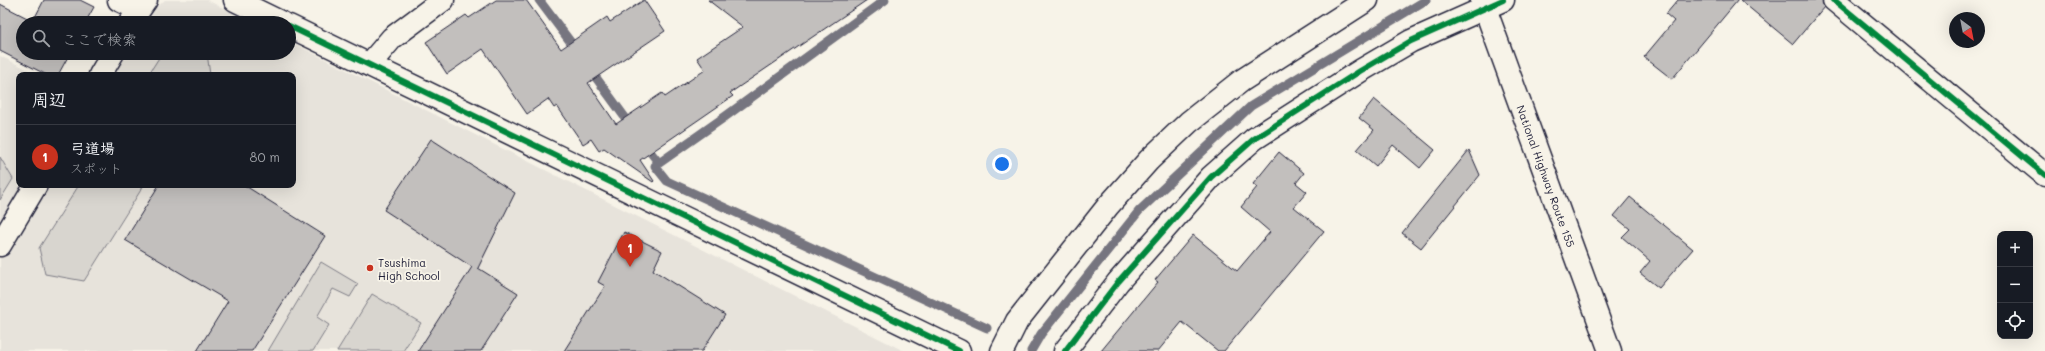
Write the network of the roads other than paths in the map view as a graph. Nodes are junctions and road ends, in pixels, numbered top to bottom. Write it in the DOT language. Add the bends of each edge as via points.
graph roads {
  1 [pos="235,0"];
  2 [pos="443,0"];
  3 [pos="1367,0"];
  4 [pos="1834,0"];
  5 [pos="1490,3"];
  6 [pos="268,16"];
  7 [pos="296,29"];
  8 [pos="109,60"];
  9 [pos="369,65"];
  10 [pos="102,72"];
  11 [pos="2045,175"];
  12 [pos="34,188"];
  13 [pos="0,245"];
  14 [pos="959,351"];
  15 [pos="1002,351"];
  16 [pos="1065,351"];
  17 [pos="1610,351"];
  1 -- 6 [label="main road"];
  2 -- 9 [label="main road" via="392,38"];
  3 -- 15 [label="main road" via="1241,81 1189,122 1154,155 1108,206 1017,321"];
  4 -- 11 [label="main road"];
  5 -- 16 [label="main road" via="1411,41 1254,139 1206,183 1118,282"];
  5 -- 17 [label="main road, National Highway Route 155"];
  7 -- 9 [label="main road"];
  8 -- 10 [label="main road"];
  9 -- 14 [label="main road"];
  12 -- 13 [label="main road"];
}
